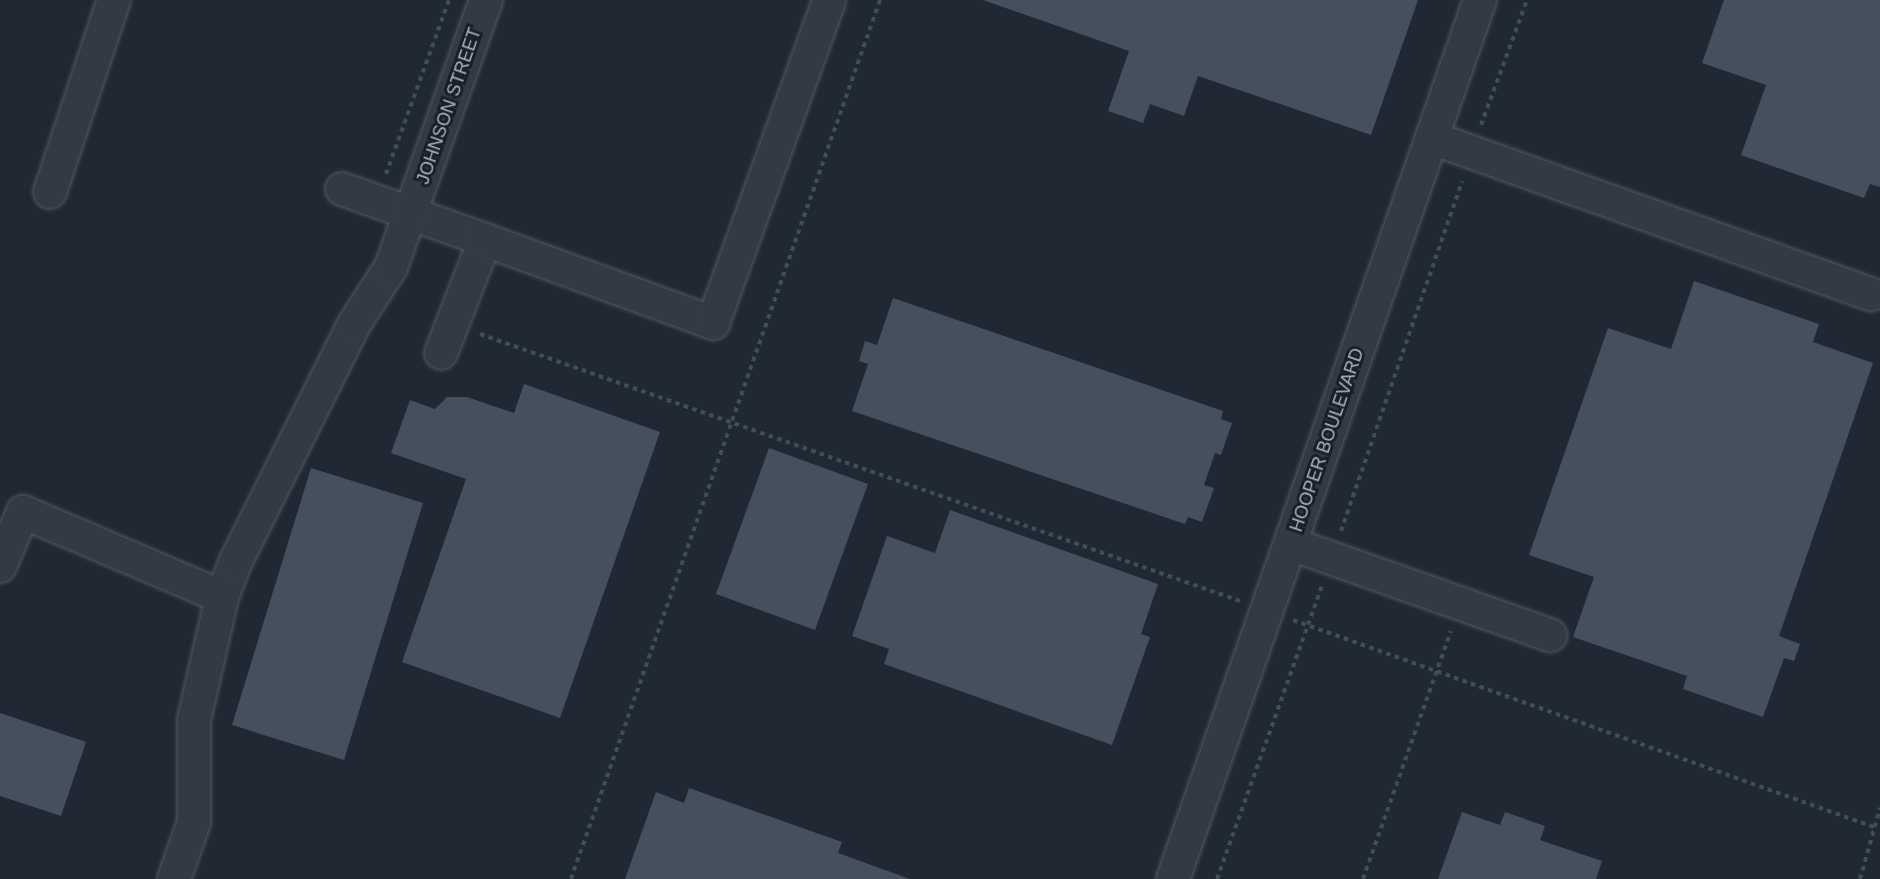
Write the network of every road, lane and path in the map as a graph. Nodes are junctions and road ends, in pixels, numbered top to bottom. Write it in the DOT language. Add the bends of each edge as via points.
graph roads {
  1 [pos="114,0"];
  2 [pos="449,0"];
  3 [pos="486,0"];
  4 [pos="829,0"];
  5 [pos="880,0"];
  6 [pos="1480,0"];
  7 [pos="1527,0"];
  8 [pos="1431,138"];
  9 [pos="1472,152"];
  10 [pos="342,189"];
  11 [pos="50,192"];
  12 [pos="376,200"];
  13 [pos="411,213"];
  14 [pos="485,240"];
  15 [pos="1871,294"];
  16 [pos="479,333"];
  17 [pos="441,353"];
  18 [pos="730,423"];
  19 [pos="1291,544"];
  20 [pos="1331,559"];
  21 [pos="0,566"];
  22 [pos="222,597"];
  23 [pos="1243,602"];
  24 [pos="1461,603"];
  25 [pos="1286,618"];
  26 [pos="1307,625"];
  27 [pos="1550,635"];
  28 [pos="1437,671"];
  29 [pos="1880,808"];
  30 [pos="1874,827"];
  31 [pos="174,879"];
  32 [pos="571,879"];
  33 [pos="1173,879"];
  34 [pos="1217,879"];
  35 [pos="1363,879"];
  36 [pos="1860,879"];
  1 -- 11 [label="street"];
  2 -- 12 [label="path"];
  3 -- 13 [label="street, JOHNSON STREET"];
  4 -- 14 [label="street" via="713,322"];
  5 -- 18 [label="path"];
  6 -- 8 [label="street, HOOPER BOULEVARD"];
  7 -- 9 [label="path"];
  8 -- 9 [label="street"];
  8 -- 19 [label="street, HOOPER BOULEVARD"];
  9 -- 15 [label="street"];
  9 -- 20 [label="path"];
  10 -- 12 [label="street"];
  12 -- 13 [label="street"];
  13 -- 14 [label="street"];
  13 -- 22 [label="street, JOHNSON STREET" via="391,267 354,324 235,563"];
  14 -- 17 [label="street"];
  16 -- 18 [label="path"];
  18 -- 23 [label="path"];
  18 -- 32 [label="path"];
  19 -- 20 [label="street"];
  19 -- 33 [label="street, HOOPER BOULEVARD"];
  20 -- 24 [label="street"];
  20 -- 26 [label="path"];
  21 -- 22 [label="street" via="22,512"];
  22 -- 31 [label="street, JOHNSON STREET" via="194,720 194,822"];
  24 -- 27 [label="street"];
  24 -- 28 [label="path"];
  25 -- 26 [label="path"];
  26 -- 28 [label="path"];
  26 -- 34 [label="path"];
  28 -- 30 [label="path"];
  28 -- 35 [label="path"];
  29 -- 30 [label="path"];
  30 -- 36 [label="path"];
}
